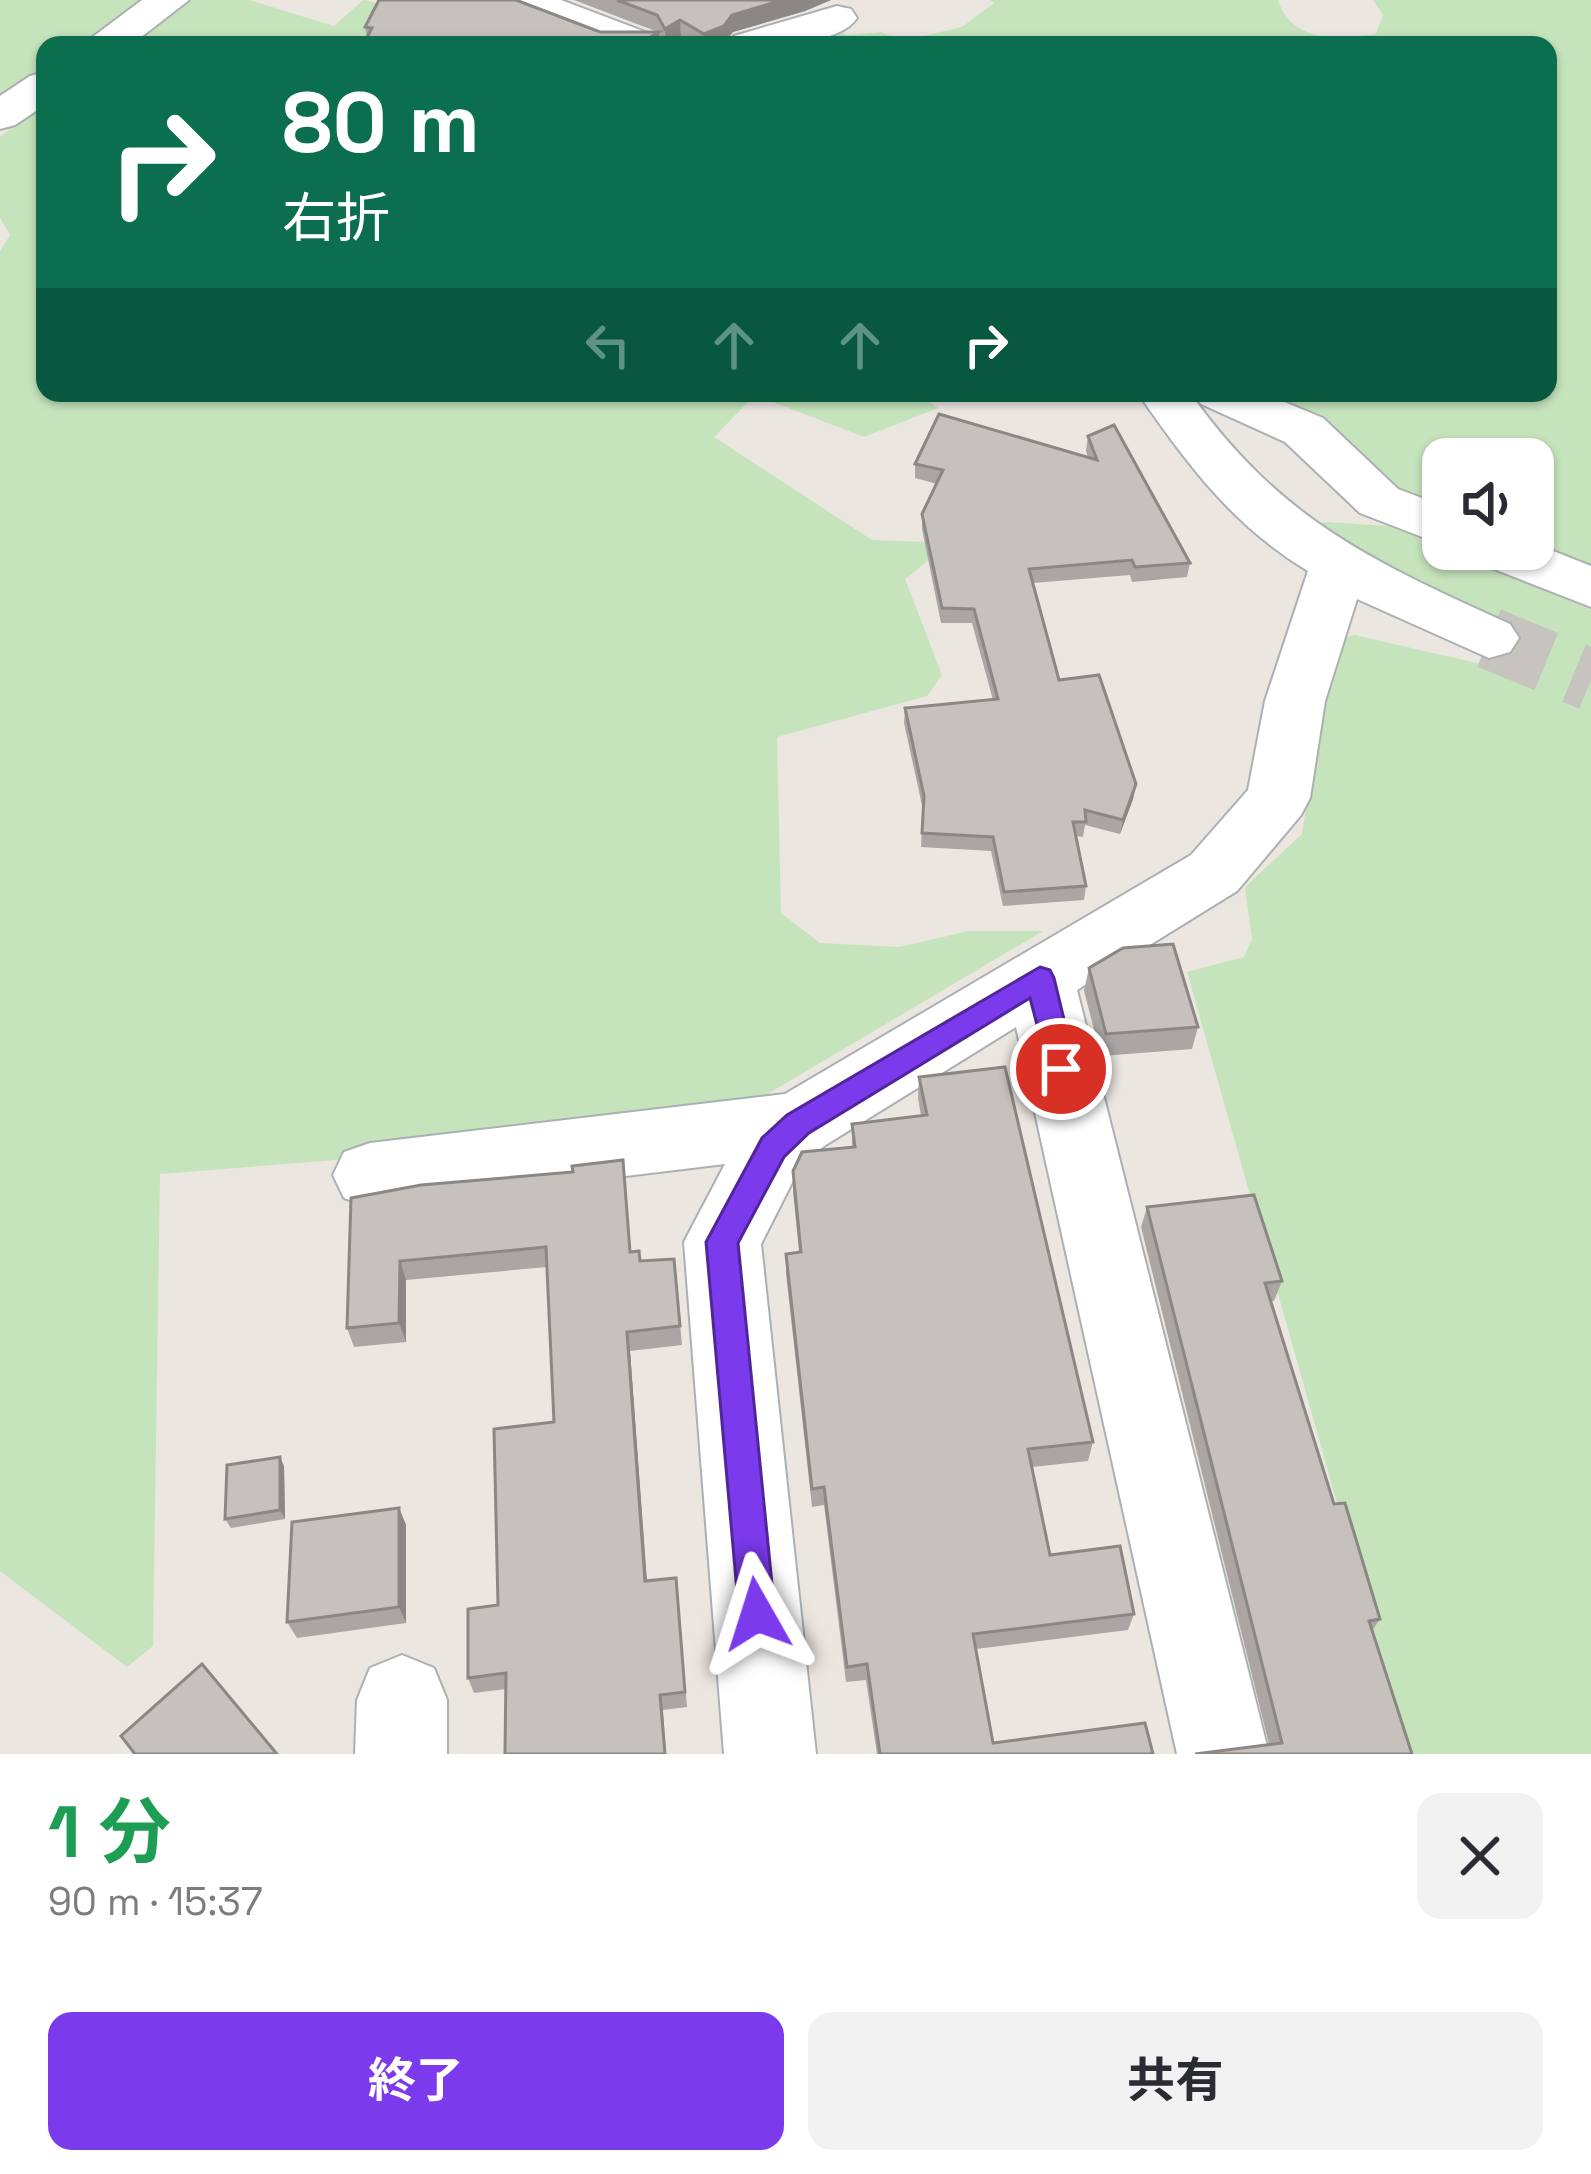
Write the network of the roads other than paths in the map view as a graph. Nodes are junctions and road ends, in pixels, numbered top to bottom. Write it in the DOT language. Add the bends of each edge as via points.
graph roads {
  1 [pos="170,0"];
  2 [pos="524,0"];
  3 [pos="837,17"];
  4 [pos="117,36"];
  5 [pos="618,36"];
  6 [pos="777,36"];
  7 [pos="36,91"];
  8 [pos="0,116"];
  9 [pos="1170,402"];
  10 [pos="1240,402"];
  11 [pos="1422,518"];
  12 [pos="1338,568"];
  13 [pos="1548,570"];
  14 [pos="1591,587"];
  15 [pos="1489,638"];
  16 [pos="1040,978"];
  17 [pos="798,1124"];
  18 [pos="370,1175"];
  19 [pos="770,1754"];
  20 [pos="1223,1754"];
  1 -- 4 [label="street"];
  2 -- 5 [label="street"];
  3 -- 6 [label="street"];
  7 -- 8 [label="street"];
  9 -- 12 [label="street" via="1221,472 1268,519"];
  10 -- 11 [label="street" via="1304,430 1379,501"];
  12 -- 15 [label="street"];
  12 -- 16 [label="street" via="1295,701 1278,798 1214,873"];
  13 -- 14 [label="street"];
  16 -- 17 [label="street"];
  16 -- 20 [label="street"];
  17 -- 18 [label="street"];
  17 -- 19 [label="street" via="773,1148 722,1242"];
}
